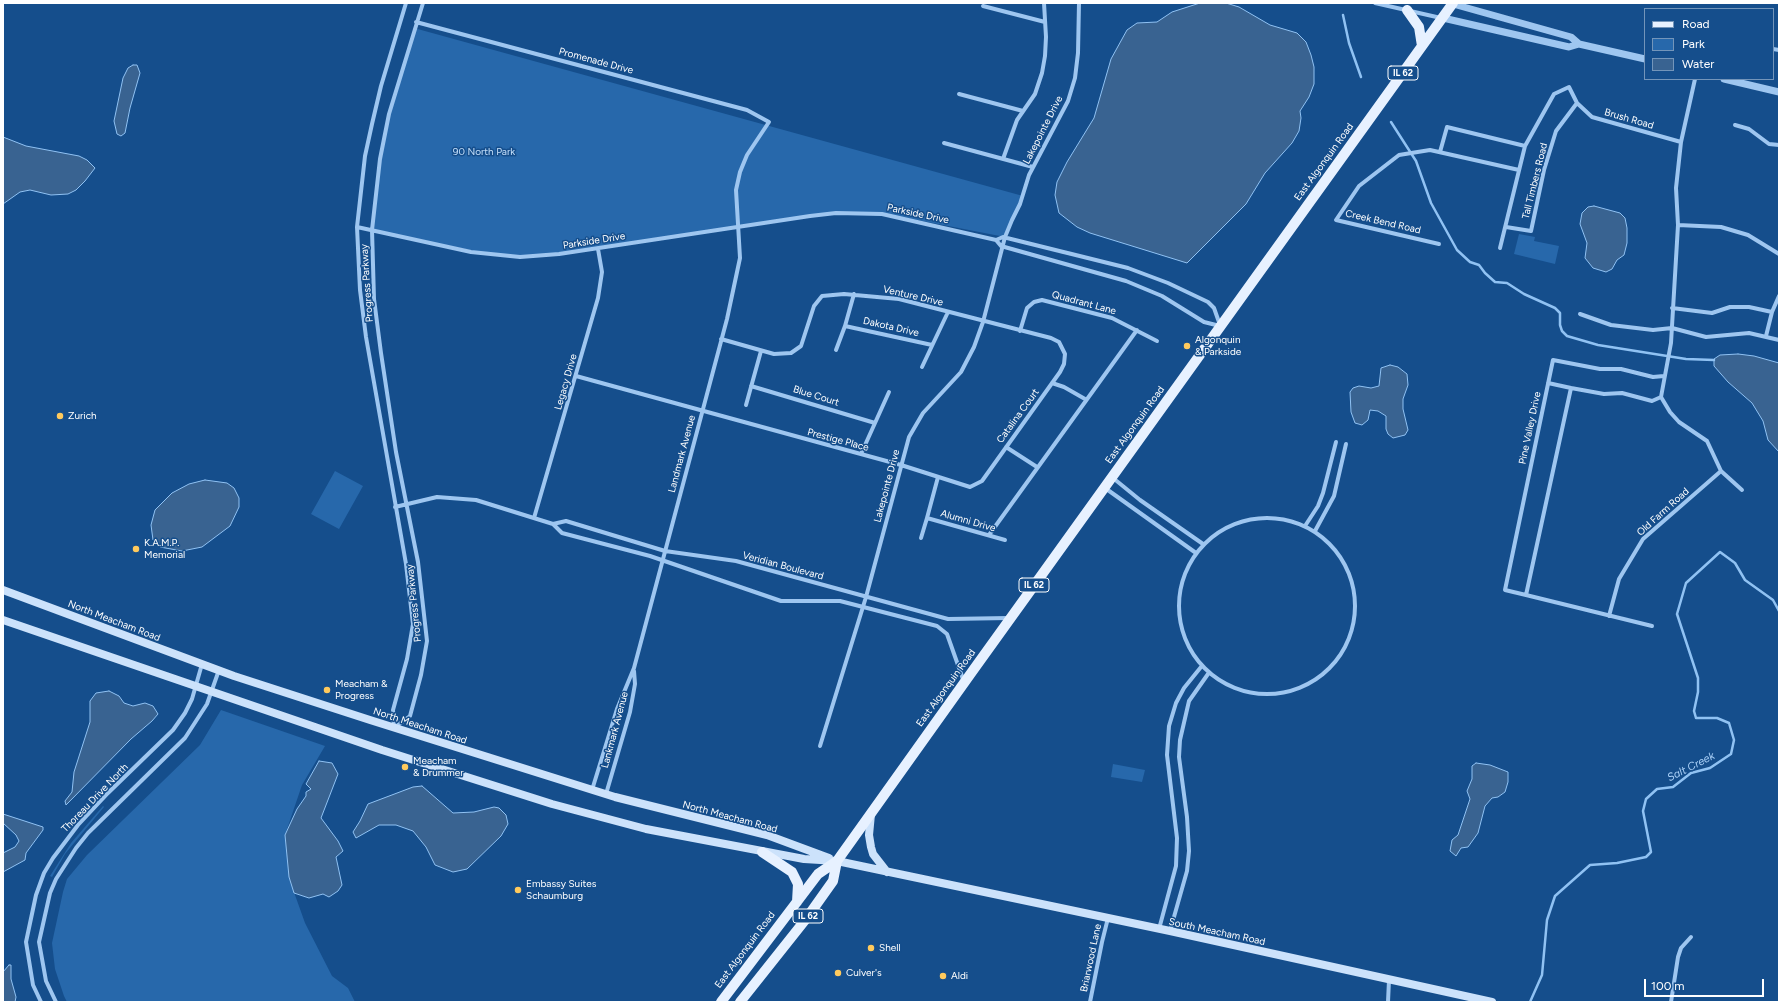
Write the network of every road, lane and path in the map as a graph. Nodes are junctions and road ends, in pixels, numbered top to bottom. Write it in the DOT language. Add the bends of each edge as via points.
graph roads {
  1 [pos="406,3"];
  2 [pos="423,3"];
  3 [pos="1044,3"];
  4 [pos="1079,3"];
  5 [pos="1376,3"];
  6 [pos="1452,3"];
  7 [pos="983,6"];
  8 [pos="1407,10"];
  9 [pos="1443,18"];
  10 [pos="416,22"];
  11 [pos="1045,22"];
  12 [pos="1579,44"];
  13 [pos="1422,46"];
  14 [pos="1644,59"];
  15 [pos="1695,80"];
  16 [pos="1743,81"];
  17 [pos="1779,92"];
  18 [pos="959,94"];
  19 [pos="1577,102"];
  20 [pos="1023,111"];
  21 [pos="769,122"];
  22 [pos="1735,124"];
  23 [pos="1681,142"];
  24 [pos="944,143"];
  25 [pos="1779,145"];
  26 [pos="1524,146"];
  27 [pos="1440,152"];
  28 [pos="1003,159"];
  29 [pos="1033,167"];
  30 [pos="1519,170"];
  31 [pos="1678,225"];
  32 [pos="738,226"];
  33 [pos="357,227"];
  34 [pos="1506,227"];
  35 [pos="372,230"];
  36 [pos="1006,237"];
  37 [pos="996,240"];
  38 [pos="1439,244"];
  39 [pos="1003,247"];
  40 [pos="1500,248"];
  41 [pos="598,249"];
  42 [pos="1779,254"];
  43 [pos="854,294"];
  44 [pos="1779,296"];
  45 [pos="1672,308"];
  46 [pos="948,312"];
  47 [pos="1772,312"];
  48 [pos="1580,314"];
  49 [pos="984,322"];
  50 [pos="845,326"];
  51 [pos="1220,326"];
  52 [pos="1672,328"];
  53 [pos="1137,330"];
  54 [pos="1020,331"];
  55 [pos="1766,336"];
  56 [pos="721,339"];
  57 [pos="1779,340"];
  58 [pos="1157,341"];
  59 [pos="932,345"];
  60 [pos="1062,346"];
  61 [pos="836,350"];
  62 [pos="761,351"];
  63 [pos="922,367"];
  64 [pos="576,376"];
  65 [pos="1664,376"];
  66 [pos="1052,383"];
  67 [pos="1548,383"];
  68 [pos="751,386"];
  69 [pos="1571,388"];
  70 [pos="889,392"];
  71 [pos="1661,396"];
  72 [pos="1085,400"];
  73 [pos="746,405"];
  74 [pos="701,412"];
  75 [pos="875,423"];
  76 [pos="1336,442"];
  77 [pos="1346,444"];
  78 [pos="1006,447"];
  79 [pos="861,454"];
  80 [pos="901,465"];
  81 [pos="1037,467"];
  82 [pos="1721,471"];
  83 [pos="938,477"];
  84 [pos="1112,477"];
  85 [pos="970,487"];
  86 [pos="1105,488"];
  87 [pos="1742,490"];
  88 [pos="407,504"];
  89 [pos="395,508"];
  90 [pos="534,518"];
  91 [pos="927,518"];
  92 [pos="553,524"];
  93 [pos="1305,526"];
  94 [pos="1315,531"];
  95 [pos="989,535"];
  96 [pos="921,538"];
  97 [pos="1005,540"];
  98 [pos="1203,544"];
  99 [pos="665,551"];
  100 [pos="1196,553"];
  101 [pos="662,561"];
  102 [pos="3,590"];
  103 [pos="1526,595"];
  104 [pos="866,597"];
  105 [pos="864,606"];
  106 [pos="1609,616"];
  107 [pos="1011,618"];
  108 [pos="3,620"];
  109 [pos="1652,626"];
  110 [pos="202,664"];
  111 [pos="1201,667"];
  112 [pos="634,668"];
  113 [pos="219,670"];
  114 [pos="1208,674"];
  115 [pos="964,682"];
  116 [pos="196,687"];
  117 [pos="211,692"];
  118 [pos="394,728"];
  119 [pos="820,746"];
  120 [pos="592,790"];
  121 [pos="606,794"];
  122 [pos="871,813"];
  123 [pos="762,852"];
  124 [pos="837,861"];
  125 [pos="887,872"];
  126 [pos="938,883"];
  127 [pos="797,903"];
  128 [pos="1108,918"];
  129 [pos="1158,929"];
  130 [pos="1170,931"];
  131 [pos="1691,937"];
  132 [pos="1389,980"];
  133 [pos="41,1002"];
  134 [pos="56,1002"];
  135 [pos="721,1002"];
  136 [pos="740,1002"];
  137 [pos="1090,1002"];
  138 [pos="1388,1002"];
  139 [pos="1492,1002"];
  140 [pos="1671,1002"];
  1 -- 33 [label="street, Progress Parkway" via="372,124"];
  2 -- 10 [label="street, Progress Parkway"];
  3 -- 11 [label="street"];
  4 -- 29 [label="street, Lakepointe Drive" via="1075,78 1059,121"];
  5 -- 8 [label="street"];
  6 -- 9 [label="main road, East Algonquin Road / IL 62"];
  6 -- 12 [label="street" via="1572,37"];
  7 -- 11 [label="street"];
  8 -- 9 [label="street"];
  8 -- 13 [label="main road" via="1419,27"];
  9 -- 12 [label="street" via="1569,47"];
  9 -- 13 [label="main road, East Algonquin Road / IL 62"];
  10 -- 21 [label="street, Promenade Drive" via="747,110"];
  10 -- 35 [label="street, Progress Parkway" via="389,114 380,159"];
  11 -- 20 [label="street" via="1042,73 1035,94"];
  12 -- 14 [label="street"];
  13 -- 51 [label="main road, East Algonquin Road / IL 62"];
  15 -- 23 [label="street"];
  16 -- 17 [label="street"];
  18 -- 20 [label="street"];
  19 -- 23 [label="street, Brush Road" via="1592,117"];
  19 -- 26 [label="street, Tall Timbers Road" via="1569,87 1554,94"];
  19 -- 34 [label="street, Tall Timbers Road" via="1556,131 1544,170 1531,231"];
  20 -- 28 [label="street" via="1010,134"];
  21 -- 32 [label="street, Landmark Avenue" via="747,155 740,172 736,190"];
  22 -- 25 [label="street" via="1749,129 1768,144"];
  23 -- 31 [label="street" via="1676,188"];
  24 -- 28 [label="street"];
  26 -- 27 [label="street" via="1447,127"];
  26 -- 30 [label="street, Tall Timbers Road"];
  27 -- 30 [label="street, Creek Bend Road"];
  27 -- 38 [label="street, Creek Bend Road" via="1424,150 1398,155 1359,186 1336,220"];
  28 -- 29 [label="street"];
  29 -- 36 [label="street, Lakepointe Drive"];
  30 -- 34 [label="street, Tall Timbers Road"];
  31 -- 42 [label="street" via="1721,226 1748,235"];
  31 -- 45 [label="street"];
  32 -- 37 [label="street, Parkside Drive" via="836,213 882,214"];
  32 -- 41 [label="street, Parkside Drive"];
  32 -- 56 [label="street, Landmark Avenue" via="740,258"];
  33 -- 35 [label="street, Parkside Drive"];
  33 -- 89 [label="street, Progress Parkway" via="360,290 366,336"];
  34 -- 40 [label="street, Tall Timbers Road"];
  35 -- 41 [label="street, Parkside Drive" via="489,254 528,256"];
  35 -- 88 [label="street, Progress Parkway" via="374,300 378,332 396,452"];
  36 -- 37 [label="street"];
  36 -- 39 [label="street, Lakepointe Drive"];
  36 -- 51 [label="street" via="1128,268 1168,283 1208,302 1214,308"];
  37 -- 39 [label="street"];
  39 -- 49 [label="street, Lakepointe Drive"];
  39 -- 51 [label="street" via="1132,283 1162,296 1204,322"];
  41 -- 64 [label="street, Legacy Drive" via="602,272 598,298"];
  43 -- 46 [label="street, Venture Drive" via="899,299"];
  43 -- 50 [label="street"];
  43 -- 62 [label="street, Venture Drive" via="822,296 814,306 801,346 791,353 774,354"];
  44 -- 47 [label="street"];
  45 -- 47 [label="street" via="1712,313 1730,307 1749,307"];
  45 -- 52 [label="street"];
  46 -- 49 [label="street, Venture Drive"];
  46 -- 59 [label="street"];
  47 -- 55 [label="street"];
  48 -- 52 [label="street" via="1611,325 1653,330"];
  49 -- 54 [label="street, Venture Drive"];
  49 -- 80 [label="street, Lakepointe Drive" via="961,372 922,413 909,438"];
  50 -- 59 [label="street, Dakota Drive"];
  50 -- 61 [label="street"];
  51 -- 84 [label="main road, East Algonquin Road / IL 62"];
  52 -- 55 [label="street" via="1706,337 1749,333"];
  52 -- 65 [label="street"];
  53 -- 54 [label="street, Quadrant Lane" via="1112,318 1042,300 1027,308"];
  53 -- 58 [label="street, Quadrant Lane"];
  53 -- 72 [label="street"];
  54 -- 60 [label="street, Venture Drive" via="1051,338"];
  55 -- 57 [label="street"];
  56 -- 62 [label="street, Venture Drive"];
  56 -- 74 [label="street, Landmark Avenue"];
  59 -- 63 [label="street"];
  60 -- 66 [label="street, Catalina Court" via="1065,354 1064,364"];
  62 -- 68 [label="street"];
  64 -- 74 [label="street, Prestige Place"];
  64 -- 90 [label="street, Legacy Drive"];
  65 -- 67 [label="street, Pine Valley Drive" via="1653,377 1621,369 1600,369 1553,360"];
  65 -- 71 [label="street"];
  66 -- 72 [label="street"];
  66 -- 78 [label="street, Catalina Court"];
  67 -- 69 [label="street"];
  67 -- 103 [label="street, Pine Valley Drive" via="1504,590"];
  68 -- 73 [label="street"];
  68 -- 75 [label="street, Blue Court"];
  69 -- 71 [label="street" via="1604,394 1622,393 1652,401"];
  69 -- 103 [label="street"];
  70 -- 75 [label="street"];
  71 -- 82 [label="street" via="1679,422 1707,441"];
  72 -- 81 [label="street"];
  74 -- 79 [label="street, Prestige Place"];
  74 -- 99 [label="street, Landmark Avenue"];
  75 -- 79 [label="street"];
  76 -- 93 [label="street" via="1324,493"];
  77 -- 94 [label="street" via="1334,496"];
  78 -- 81 [label="street"];
  78 -- 85 [label="street, Catalina Court" via="982,481"];
  79 -- 80 [label="street, Prestige Place"];
  80 -- 83 [label="street, Prestige Place"];
  80 -- 104 [label="street, Lakepointe Drive"];
  81 -- 95 [label="street"];
  82 -- 87 [label="street"];
  82 -- 106 [label="street, Old Farm Road" via="1643,539 1619,579"];
  83 -- 85 [label="street, Prestige Place"];
  83 -- 91 [label="street, Alumni Drive"];
  84 -- 86 [label="main road, East Algonquin Road / IL 62"];
  84 -- 98 [label="street"];
  86 -- 100 [label="street"];
  86 -- 107 [label="main road, East Algonquin Road / IL 62"];
  88 -- 89 [label="street, Veridian Boulevard"];
  88 -- 90 [label="street, Veridian Boulevard" via="438,497 476,500"];
  88 -- 118 [label="street, Progress Parkway" via="418,562 427,641 410,716"];
  89 -- 118 [label="street, Progress Parkway" via="406,564 413,624 393,710"];
  90 -- 92 [label="street, Veridian Boulevard"];
  91 -- 95 [label="street, Alumni Drive"];
  91 -- 96 [label="street, Alumni Drive"];
  92 -- 99 [label="street, Veridian Boulevard" via="566,521"];
  92 -- 101 [label="street, Veridian Boulevard" via="562,533"];
  93 -- 94 [label="street"];
  93 -- 98 [label="street" via="1275,517 1244,520 1229,526"];
  94 -- 114 [label="street" via="1334,548 1352,579 1354,624 1341,655 1320,677 1287,693 1263,694 1226,683"];
  95 -- 97 [label="street, Alumni Drive"];
  98 -- 100 [label="street"];
  99 -- 101 [label="street, Landmark Avenue"];
  99 -- 104 [label="street, Veridian Boulevard" via="736,561"];
  100 -- 111 [label="street" via="1182,582 1180,613 1185,641"];
  101 -- 105 [label="street, Veridian Boulevard" via="781,601 840,601"];
  101 -- 112 [label="street, Landmark Avenue"];
  102 -- 110 [label="main road, North Meacham Road"];
  103 -- 106 [label="street, Pine Valley Drive"];
  104 -- 105 [label="street, Lakepointe Drive"];
  104 -- 107 [label="street, Veridian Boulevard" via="948,619"];
  105 -- 115 [label="street, Veridian Boulevard" via="937,626 947,634"];
  105 -- 119 [label="street, Lakepointe Drive"];
  106 -- 109 [label="street, Pine Valley Drive"];
  107 -- 115 [label="main road, East Algonquin Road / IL 62"];
  108 -- 116 [label="main road, North Meacham Road"];
  110 -- 113 [label="main road, North Meacham Road"];
  110 -- 116 [label="street, Thoreau Drive North"];
  111 -- 114 [label="street"];
  111 -- 129 [label="street" via="1176,703 1170,726 1167,755 1177,838 1176,859"];
  112 -- 120 [label="street, Landmark Avenue" via="617,709"];
  112 -- 121 [label="street, Lankmark Avenue" via="635,684 630,712"];
  113 -- 117 [label="street, Thoreau Drive North"];
  113 -- 118 [label="main road, North Meacham Road"];
  114 -- 130 [label="street" via="1189,701 1180,740 1179,757 1189,850 1187,871"];
  115 -- 122 [label="main road, East Algonquin Road / IL 62"];
  116 -- 117 [label="main road, North Meacham Road"];
  116 -- 133 [label="street, Thoreau Drive North" via="186,713 173,730 78,825 44,873 32,911 26,942 33,985"];
  117 -- 123 [label="main road, North Meacham Road" via="382,750 572,810 646,829"];
  117 -- 134 [label="street, Thoreau Drive North" via="207,704 185,738 88,833 56,879 50,893 39,942 46,981"];
  118 -- 120 [label="main road, North Meacham Road"];
  120 -- 121 [label="main road, North Meacham Road"];
  121 -- 124 [label="main road, North Meacham Road" via="768,835"];
  122 -- 124 [label="main road, East Algonquin Road / IL 62"];
  122 -- 125 [label="main road" via="870,843 873,854"];
  123 -- 124 [label="main road, North Meacham Road"];
  123 -- 127 [label="main road" via="792,872 798,884"];
  124 -- 125 [label="main road, North Meacham Road"];
  124 -- 127 [label="main road, East Algonquin Road / IL 62" via="818,874"];
  124 -- 136 [label="main road, East Algonquin Road / IL 62" via="833,881"];
  125 -- 126 [label="main road, North Meacham Road"];
  126 -- 128 [label="main road, South Meacham Road"];
  127 -- 135 [label="main road, East Algonquin Road / IL 62"];
  128 -- 129 [label="main road, South Meacham Road"];
  128 -- 137 [label="street, Briarwood Lane"];
  129 -- 130 [label="main road, South Meacham Road"];
  130 -- 132 [label="main road, South Meacham Road"];
  131 -- 140 [label="street" via="1681,948 1678,957"];
  132 -- 138 [label="street"];
  132 -- 139 [label="main road, South Meacham Road"];
}
